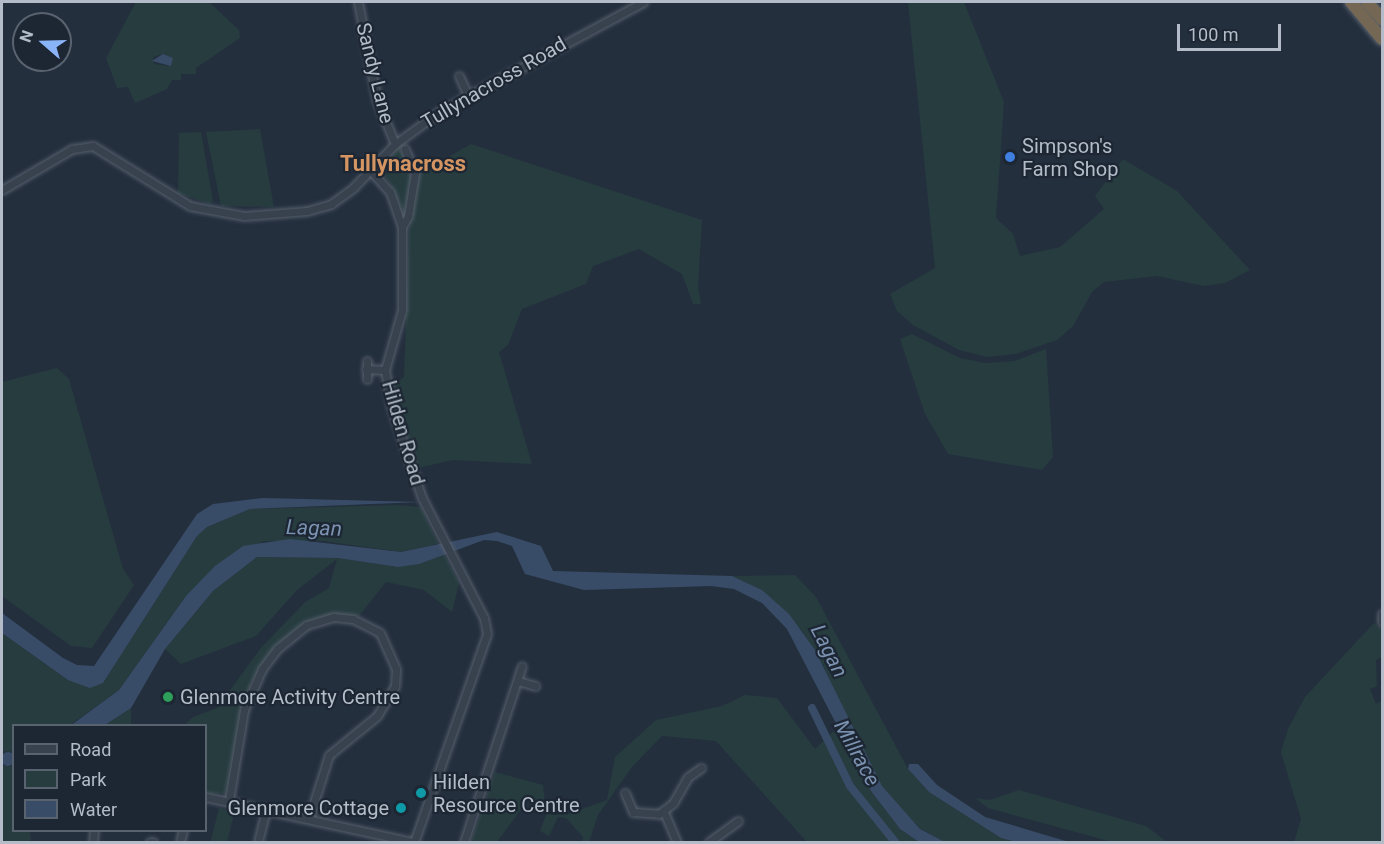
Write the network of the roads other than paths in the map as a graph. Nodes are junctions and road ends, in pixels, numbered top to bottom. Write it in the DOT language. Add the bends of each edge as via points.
graph roads {
  1 [pos="358,2"];
  2 [pos="643,2"];
  3 [pos="1351,2"];
  4 [pos="1367,2"];
  5 [pos="1383,20"];
  6 [pos="1383,39"];
  7 [pos="459,76"];
  8 [pos="468,95"];
  9 [pos="395,144"];
  10 [pos="405,149"];
  11 [pos="370,170"];
  12 [pos="2,190"];
  13 [pos="402,227"];
  14 [pos="385,370"];
  15 [pos="368,379"];
  16 [pos="1383,614"];
  17 [pos="1383,622"];
  18 [pos="522,666"];
  19 [pos="518,681"];
  20 [pos="535,686"];
  21 [pos="701,768"];
  22 [pos="625,793"];
  23 [pos="207,797"];
  24 [pos="229,800"];
  25 [pos="266,809"];
  26 [pos="663,812"];
  27 [pos="309,818"];
  28 [pos="738,821"];
  29 [pos="372,833"];
  30 [pos="258,843"];
  31 [pos="370,843"];
  32 [pos="414,843"];
  33 [pos="464,843"];
  34 [pos="677,843"];
  35 [pos="710,843"];
  1 -- 9 [label="street, Sandy Lane" via="377,100"];
  2 -- 8 [label="street, Tullynacross Road"];
  3 -- 6 [label="highway"];
  4 -- 5 [label="highway"];
  7 -- 8 [label="street"];
  8 -- 9 [label="street, Tullynacross Road"];
  9 -- 11 [label="street, Tullynacross Road"];
  10 -- 13 [label="street, Hilden Road" via="415,173 408,216"];
  11 -- 12 [label="street, Tullynacross Road" via="331,204 307,211 244,216 217,214 172,197 118,158 93,146 72,149"];
  11 -- 13 [label="street, Hilden Road" via="390,192"];
  13 -- 14 [label="street, Hilden Road" via="402,310"];
  14 -- 15 [label="street" via="367,365"];
  14 -- 32 [label="street, Hilden Road" via="391,405 422,498 453,566 484,618 487,641"];
  16 -- 17 [label="street"];
  18 -- 19 [label="street"];
  19 -- 20 [label="street"];
  19 -- 33 [label="street"];
  21 -- 26 [label="street" via="688,777"];
  22 -- 26 [label="street" via="628,807 637,814"];
  23 -- 24 [label="street"];
  24 -- 25 [label="street"];
  24 -- 27 [label="street" via="244,710 262,669 277,649 307,625 334,617 353,619 380,633 396,669 395,686 377,716 329,755"];
  25 -- 27 [label="street"];
  25 -- 30 [label="street"];
  26 -- 34 [label="street"];
  27 -- 29 [label="street"];
  28 -- 35 [label="street"];
  29 -- 31 [label="street"];
  29 -- 32 [label="street"];
}
